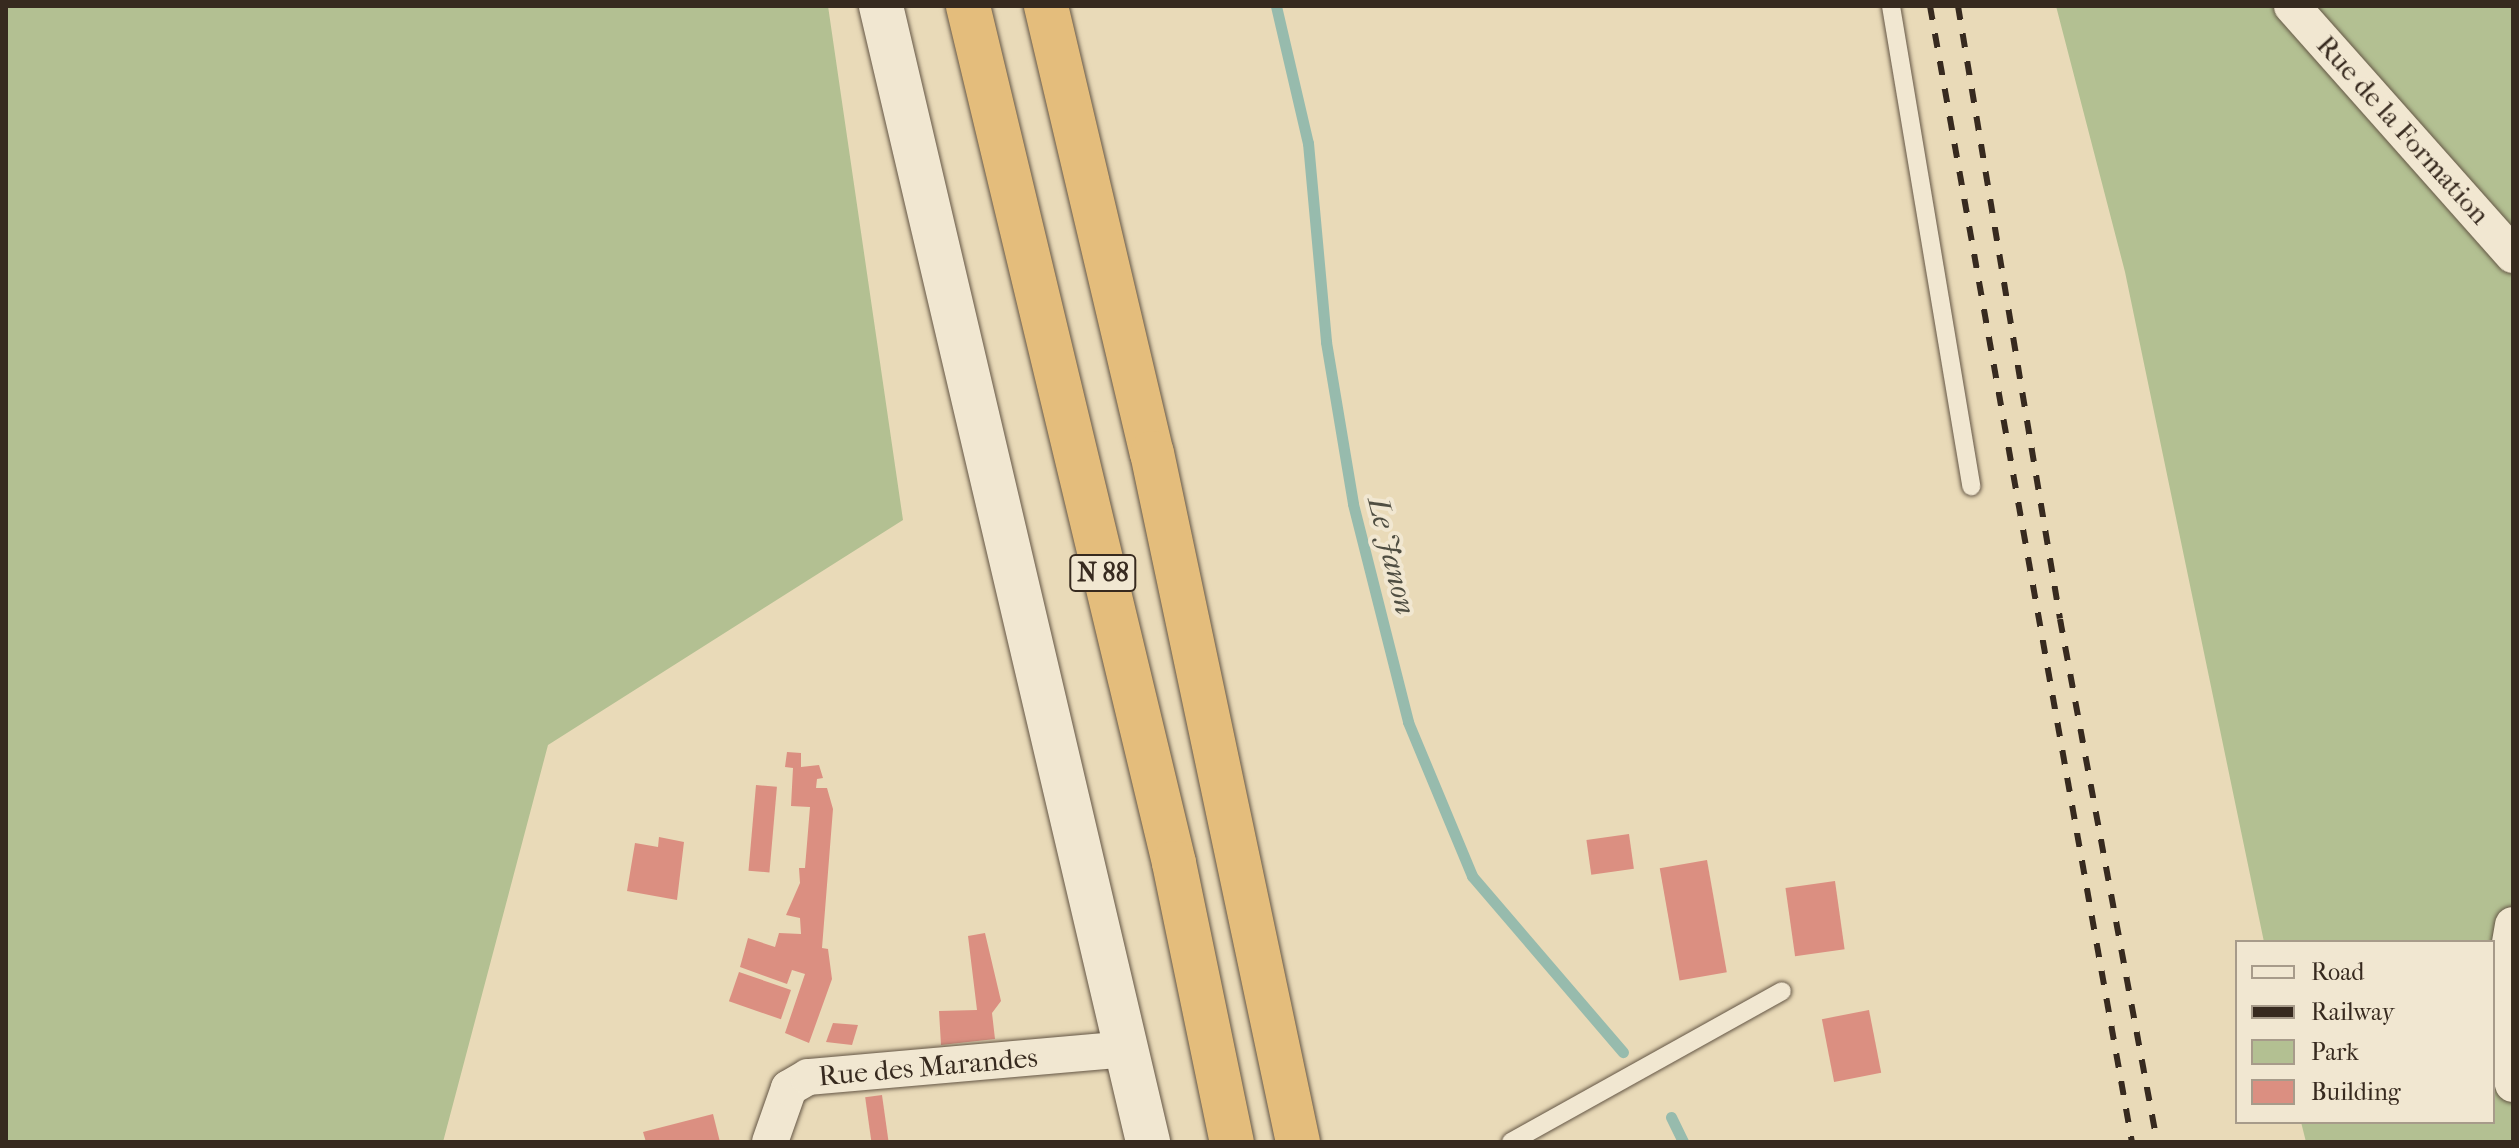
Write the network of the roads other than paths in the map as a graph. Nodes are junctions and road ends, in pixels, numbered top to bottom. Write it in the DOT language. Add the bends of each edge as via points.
graph roads {
  1 [pos="881,6"];
  2 [pos="968,6"];
  3 [pos="1046,6"];
  4 [pos="1891,6"];
  5 [pos="2292,6"];
  6 [pos="2513,255"];
  7 [pos="1971,486"];
  8 [pos="2513,925"];
  9 [pos="1782,991"];
  10 [pos="1127,1049"];
  11 [pos="2513,1084"];
  12 [pos="770,1142"];
  13 [pos="1148,1142"];
  14 [pos="1232,1142"];
  15 [pos="1298,1142"];
  16 [pos="1511,1142"];
  1 -- 10 [label="street"];
  2 -- 14 [label="highway, N 88" via="1174,863"];
  3 -- 15 [label="highway, N 88" via="1152,453"];
  4 -- 7 [label="lane"];
  5 -- 6 [label="street, Rue de la Formation"];
  8 -- 11 [label="street" via="2497,1019"];
  9 -- 16 [label="lane"];
  10 -- 12 [label="street, Rue des Marandes" via="808,1077 789,1088"];
  10 -- 13 [label="street"];
}
